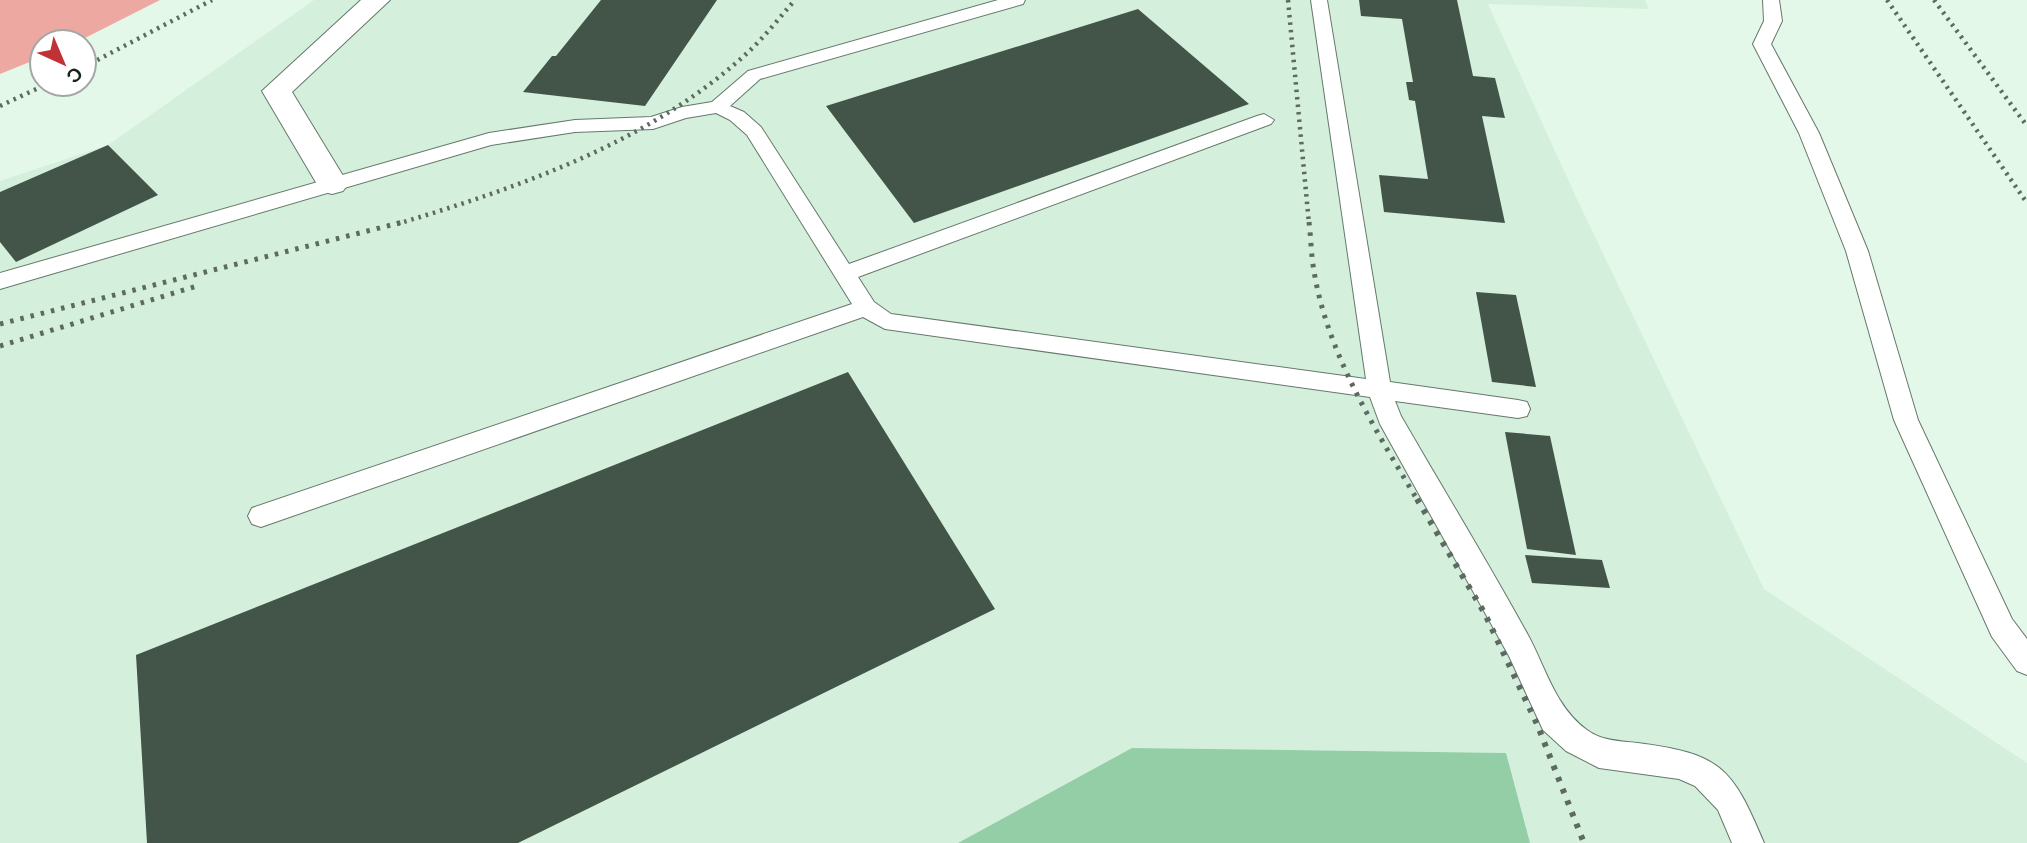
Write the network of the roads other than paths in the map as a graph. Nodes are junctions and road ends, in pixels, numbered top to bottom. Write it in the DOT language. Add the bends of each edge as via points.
graph roads {
  1 [pos="377,0"];
  2 [pos="1017,0"];
  3 [pos="1319,0"];
  4 [pos="1771,0"];
  5 [pos="718,107"];
  6 [pos="1264,120"];
  7 [pos="332,184"];
  8 [pos="844,274"];
  9 [pos="0,281"];
  10 [pos="866,308"];
  11 [pos="1380,391"];
  12 [pos="1518,409"];
  13 [pos="261,516"];
  14 [pos="2027,662"];
  15 [pos="1748,843"];
  1 -- 7 [label="street" via="276,90"];
  2 -- 5 [label="lane" via="754,75"];
  3 -- 11 [label="lane"];
  4 -- 14 [label="lane" via="1773,21 1762,44 1809,133 1857,251 1906,420 2001,628"];
  5 -- 7 [label="lane" via="653,123 575,126 489,139"];
  5 -- 8 [label="lane" via="754,131"];
  6 -- 8 [label="lane"];
  7 -- 9 [label="lane"];
  8 -- 10 [label="lane"];
  10 -- 11 [label="lane" via="885,321"];
  10 -- 13 [label="lane"];
  11 -- 12 [label="lane"];
  11 -- 15 [label="lane" via="1389,417 1519,647 1554,720 1599,753 1681,764 1706,775 1729,799"];
}
